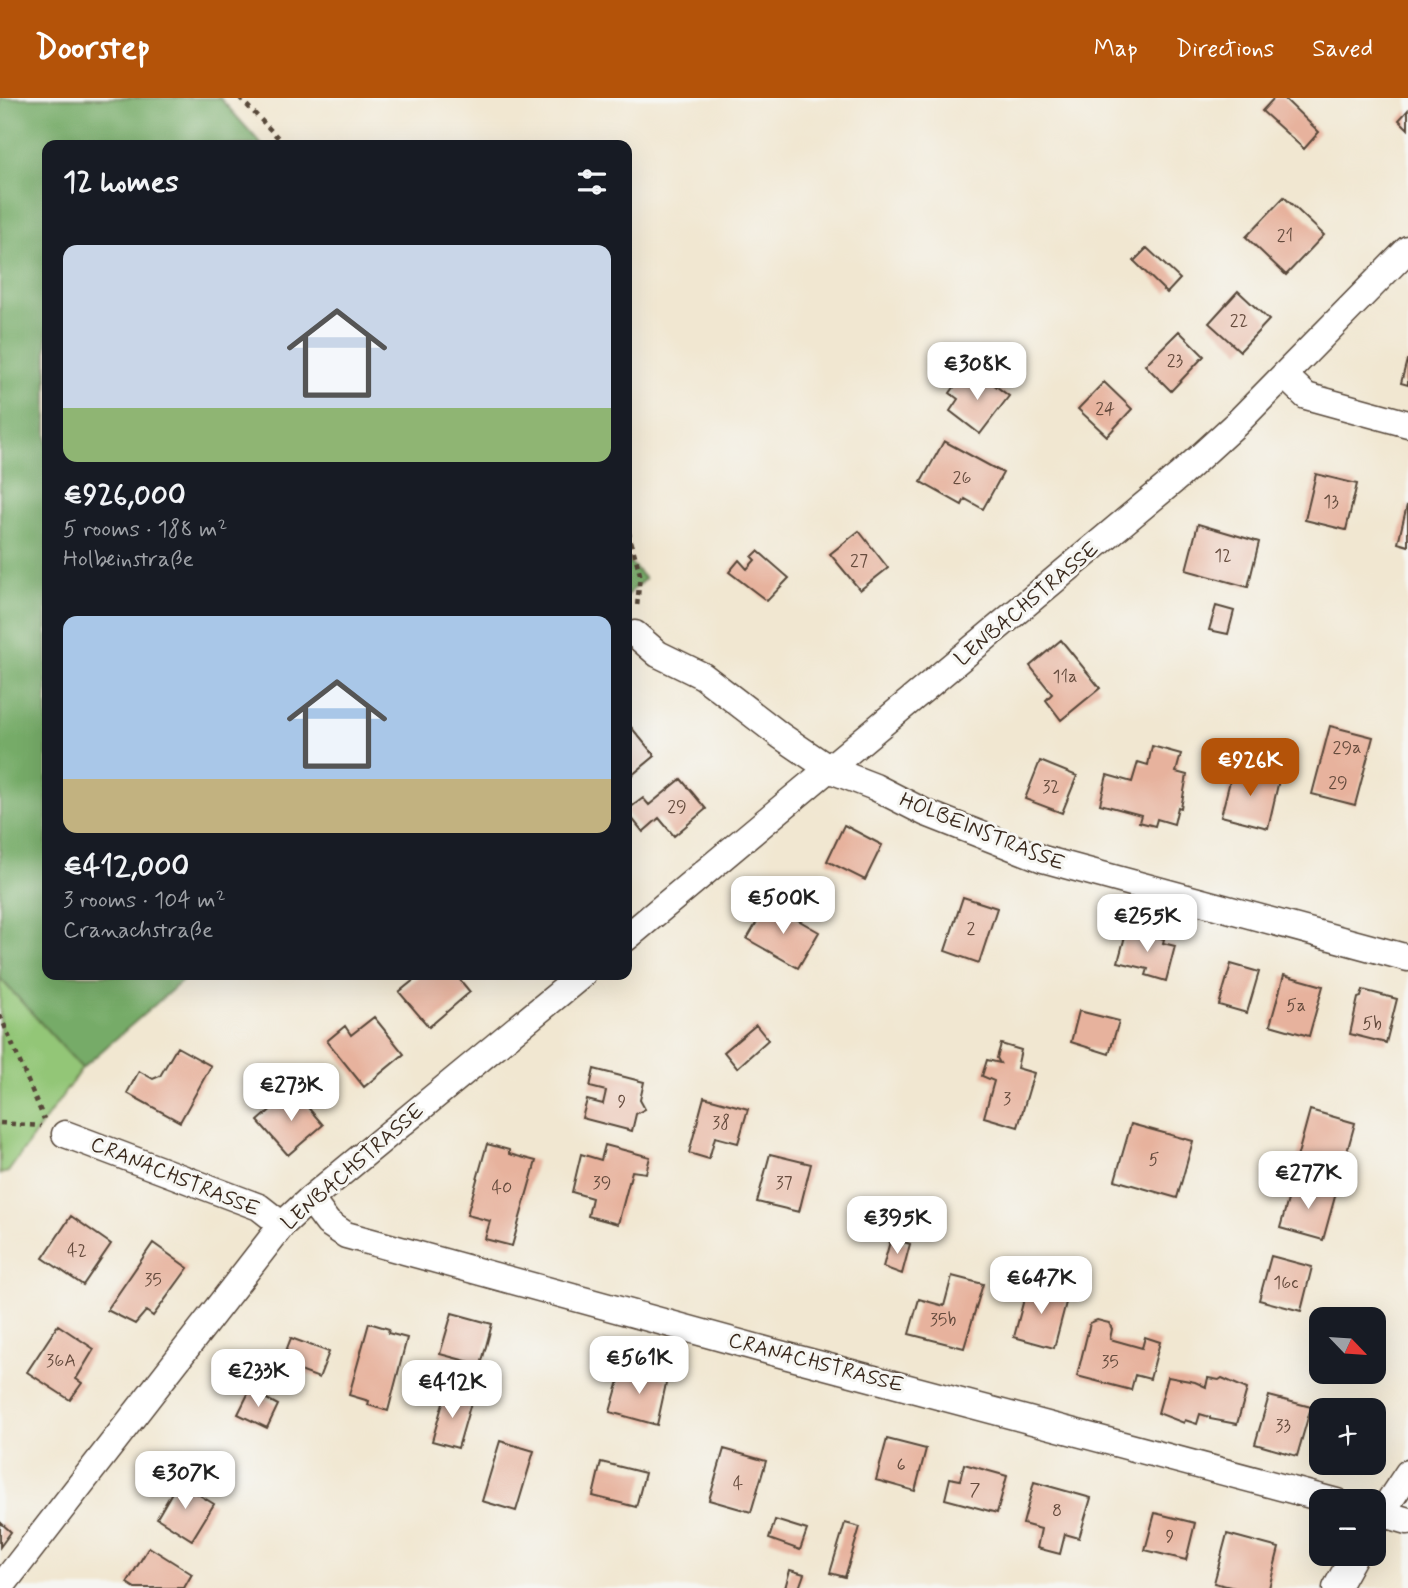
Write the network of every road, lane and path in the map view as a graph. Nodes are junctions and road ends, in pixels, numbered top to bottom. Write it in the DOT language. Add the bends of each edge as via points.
graph roads {
  1 [pos="240,98"];
  2 [pos="280,140"];
  3 [pos="1408,249"];
  4 [pos="1284,375"];
  5 [pos="1408,424"];
  6 [pos="632,545"];
  7 [pos="632,622"];
  8 [pos="632,631"];
  9 [pos="635,635"];
  10 [pos="831,770"];
  11 [pos="632,933"];
  12 [pos="1408,958"];
  13 [pos="576,980"];
  14 [pos="0,1015"];
  15 [pos="0,1123"];
  16 [pos="65,1134"];
  17 [pos="310,1199"];
  18 [pos="282,1225"];
  19 [pos="1408,1473"];
  20 [pos="1309,1495"];
  21 [pos="1386,1503"];
  22 [pos="1386,1518"];
  23 [pos="1408,1521"];
  24 [pos="1348,1566"];
  25 [pos="0,1588"];
  26 [pos="1336,1588"];
  1 -- 2 [label="path"];
  3 -- 4 [label="street, LENBACHSTRASSE"];
  4 -- 5 [label="street" via="1306,396"];
  4 -- 10 [label="street, LENBACHSTRASSE" via="1179,477"];
  6 -- 7 [label="path" via="640,574 637,615"];
  8 -- 9 [label="path"];
  9 -- 10 [label="street, HOLBEINSTRASSE" via="658,654 703,676"];
  10 -- 11 [label="street, LENBACHSTRASSE"];
  10 -- 12 [label="street, HOLBEINSTRASSE" via="1042,859"];
  13 -- 17 [label="street, LENBACHSTRASSE"];
  14 -- 15 [label="path" via="49,1129"];
  16 -- 18 [label="street, CRANACHSTRASSE" via="259,1207"];
  17 -- 18 [label="street, LENBACHSTRASSE"];
  17 -- 20 [label="street, CRANACHSTRASSE" via="328,1223 346,1235"];
  18 -- 25 [label="street, LENBACHSTRASSE"];
  19 -- 21 [label="street"];
  22 -- 23 [label="street"];
  24 -- 26 [label="street"];
}
